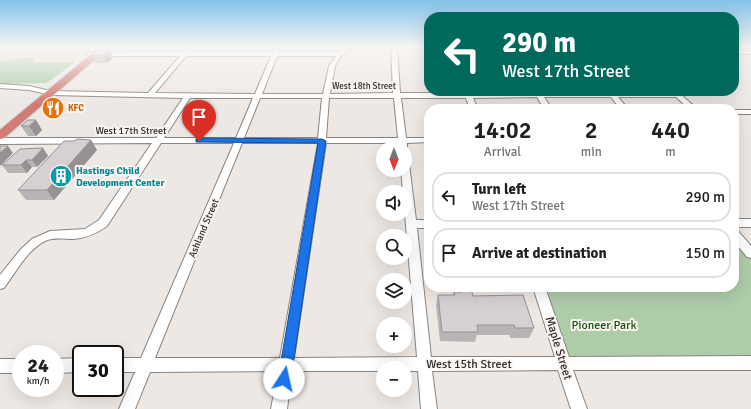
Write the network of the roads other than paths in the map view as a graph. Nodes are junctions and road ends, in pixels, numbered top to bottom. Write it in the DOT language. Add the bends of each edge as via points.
graph roads {
  1 [pos="78,66"];
  2 [pos="174,66"];
  3 [pos="269,66"];
  4 [pos="332,66"];
  5 [pos="395,66"];
  6 [pos="0,86"];
  7 [pos="48,92"];
  8 [pos="151,94"];
  9 [pos="424,94"];
  10 [pos="326,95"];
  11 [pos="397,95"];
  12 [pos="188,96"];
  13 [pos="257,96"];
  14 [pos="613,96"];
  15 [pos="678,96"];
  16 [pos="620,104"];
  17 [pos="687,104"];
  18 [pos="739,112"];
  19 [pos="751,112"];
  20 [pos="0,127"];
  21 [pos="0,136"];
  22 [pos="0,141"];
  23 [pos="159,141"];
  24 [pos="239,141"];
  25 [pos="322,141"];
  26 [pos="403,141"];
  27 [pos="424,141"];
  28 [pos="376,143"];
  29 [pos="412,143"];
  30 [pos="407,177"];
  31 [pos="739,223"];
  32 [pos="751,223"];
  33 [pos="412,224"];
  34 [pos="424,224"];
  35 [pos="739,240"];
  36 [pos="751,254"];
  37 [pos="0,284"];
  38 [pos="541,292"];
  39 [pos="751,363"];
  40 [pos="287,364"];
  41 [pos="426,364"];
  42 [pos="563,364"];
  43 [pos="124,365"];
  44 [pos="145,365"];
  45 [pos="12,367"];
  46 [pos="2,369"];
  47 [pos="127,409"];
  48 [pos="279,409"];
  49 [pos="429,409"];
  50 [pos="579,409"];
  1 -- 7 [label="highway"];
  2 -- 8 [label="street"];
  3 -- 13 [label="street, Ashland Street"];
  4 -- 10 [label="street"];
  5 -- 11 [label="street"];
  6 -- 7 [label="street, West 18th Street"];
  7 -- 8 [label="street, West 18th Street"];
  7 -- 20 [label="highway"];
  7 -- 21 [label="highway"];
  8 -- 12 [label="street, West 18th Street"];
  9 -- 11 [label="street, West 18th Street"];
  10 -- 11 [label="street, West 18th Street"];
  10 -- 13 [label="street, West 18th Street"];
  10 -- 25 [label="street"];
  11 -- 26 [label="street"];
  12 -- 13 [label="street, West 18th Street"];
  12 -- 23 [label="street"];
  13 -- 24 [label="street, Ashland Street"];
  14 -- 16 [label="street"];
  15 -- 17 [label="street"];
  18 -- 19 [label="street"];
  22 -- 23 [label="street, West 17th Street"];
  23 -- 24 [label="street, West 17th Street"];
  23 -- 37 [label="street" via="103,224 95,231 82,235 53,235 41,238 30,246"];
  24 -- 25 [label="street, West 17th Street"];
  24 -- 44 [label="street, Ashland Street"];
  25 -- 28 [label="street, West 17th Street"];
  25 -- 40 [label="street"];
  27 -- 29 [label="street, West 17th Street"];
  30 -- 33 [label="street"];
  31 -- 32 [label="street"];
  33 -- 34 [label="street"];
  33 -- 41 [label="street"];
  35 -- 36 [label="street"];
  38 -- 42 [label="street, Maple Street" via="561,350"];
  39 -- 42 [label="street, West 15th Street"];
  40 -- 41 [label="street, West 15th Street"];
  40 -- 44 [label="street, West 15th Street"];
  40 -- 48 [label="street"];
  41 -- 42 [label="street, West 15th Street"];
  41 -- 49 [label="street"];
  42 -- 50 [label="street, Maple Street"];
  43 -- 44 [label="street, West 15th Street"];
  44 -- 47 [label="street, Ashland Street"];
  45 -- 46 [label="street"];
}
